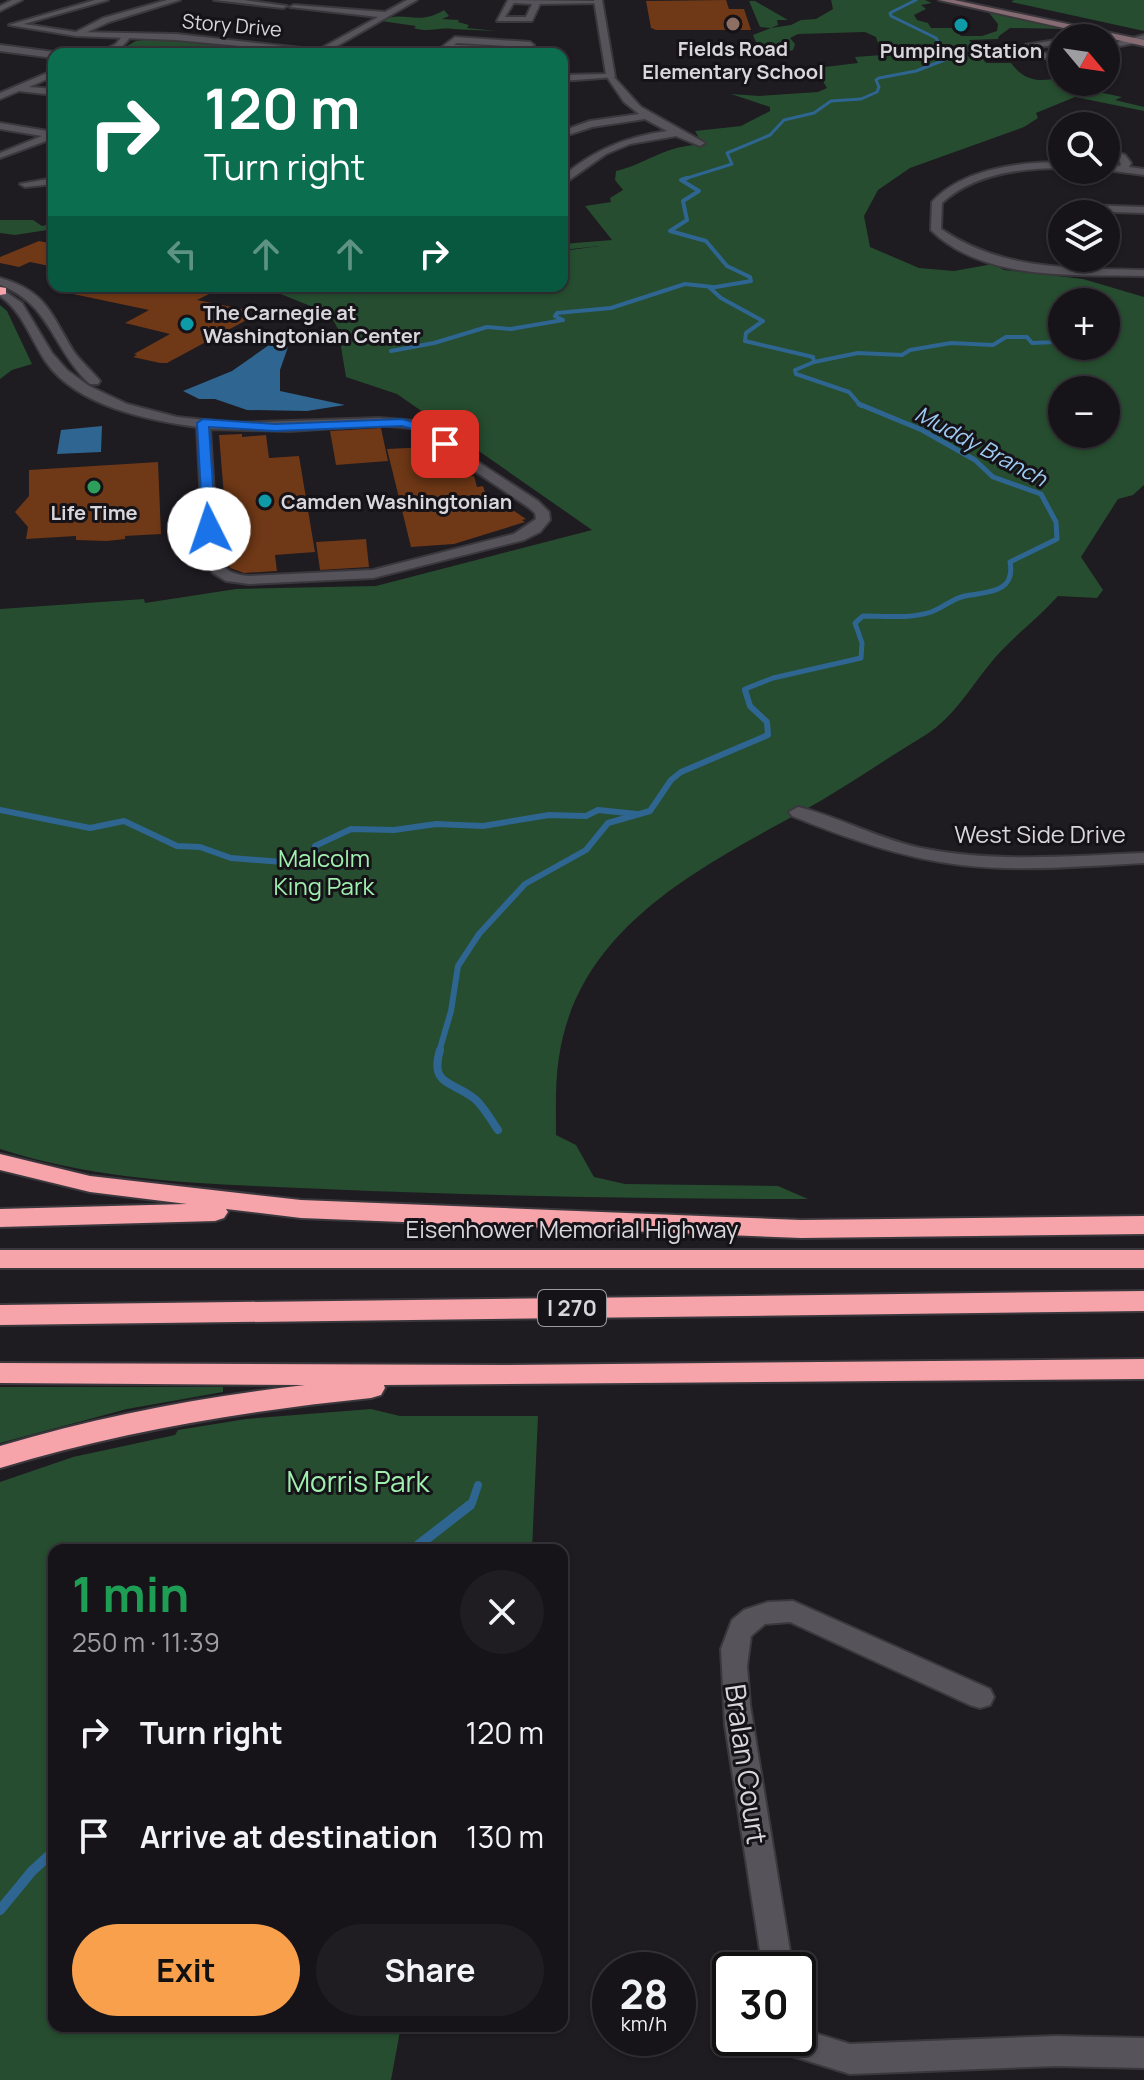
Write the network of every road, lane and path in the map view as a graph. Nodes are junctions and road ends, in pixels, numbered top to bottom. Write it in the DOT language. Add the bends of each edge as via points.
graph roads {
  1 [pos="18,0"];
  2 [pos="104,0"];
  3 [pos="176,0"];
  4 [pos="218,0"];
  5 [pos="413,0"];
  6 [pos="943,0"];
  7 [pos="988,0"];
  8 [pos="537,2"];
  9 [pos="598,2"];
  10 [pos="283,6"];
  11 [pos="84,7"];
  12 [pos="294,7"];
  13 [pos="0,9"];
  14 [pos="387,15"];
  15 [pos="13,25"];
  16 [pos="2,27"];
  17 [pos="26,27"];
  18 [pos="76,34"];
  19 [pos="127,36"];
  20 [pos="1144,38"];
  21 [pos="1132,40"];
  22 [pos="1048,43"];
  23 [pos="1120,43"];
  24 [pos="0,48"];
  25 [pos="114,48"];
  26 [pos="292,48"];
  27 [pos="328,48"];
  28 [pos="443,48"];
  29 [pos="526,48"];
  30 [pos="48,54"];
  31 [pos="1048,56"];
  32 [pos="48,76"];
  33 [pos="611,77"];
  34 [pos="568,78"];
  35 [pos="17,89"];
  36 [pos="48,92"];
  37 [pos="0,96"];
  38 [pos="647,116"];
  39 [pos="570,118"];
  40 [pos="590,124"];
  41 [pos="0,126"];
  42 [pos="568,132"];
  43 [pos="676,133"];
  44 [pos="48,134"];
  45 [pos="48,137"];
  46 [pos="700,143"];
  47 [pos="2,156"];
  48 [pos="1120,156"];
  49 [pos="1048,164"];
  50 [pos="1120,168"];
  51 [pos="1124,168"];
  52 [pos="1144,172"];
  53 [pos="568,177"];
  54 [pos="48,182"];
  55 [pos="25,184"];
  56 [pos="1120,209"];
  57 [pos="1144,210"];
  58 [pos="1120,220"];
  59 [pos="1144,221"];
  60 [pos="1144,273"];
  61 [pos="0,288"];
  62 [pos="46,307"];
  63 [pos="23,310"];
  64 [pos="181,420"];
  65 [pos="203,423"];
  66 [pos="798,812"];
  67 [pos="1144,858"];
  68 [pos="0,1162"];
  69 [pos="301,1209"];
  70 [pos="0,1218"];
  71 [pos="1144,1225"];
  72 [pos="0,1259"];
  73 [pos="1144,1259"];
  74 [pos="1144,1301"];
  75 [pos="0,1315"];
  76 [pos="1144,1369"];
  77 [pos="0,1373"];
  78 [pos="505,1375"];
  79 [pos="0,1457"];
  80 [pos="980,1697"];
  81 [pos="775,1952"];
  82 [pos="816,2049"];
  83 [pos="1144,2053"];
  1 -- 13 [label="street"];
  2 -- 11 [label="street"];
  3 -- 18 [label="street"];
  4 -- 10 [label="street"];
  5 -- 14 [label="street"];
  6 -- 21 [label="main road"];
  7 -- 20 [label="main road"];
  8 -- 9 [label="street"];
  9 -- 33 [label="street"];
  11 -- 15 [label="street"];
  11 -- 17 [label="street"];
  12 -- 14 [label="street"];
  14 -- 27 [label="street"];
  15 -- 16 [label="street"];
  15 -- 17 [label="street, Story Drive"];
  16 -- 17 [label="street"];
  17 -- 18 [label="street, Story Drive"];
  18 -- 19 [label="street, Story Drive"];
  19 -- 25 [label="street"];
  19 -- 26 [label="street, Story Drive"];
  20 -- 21 [label="main road"];
  21 -- 23 [label="street"];
  22 -- 31 [label="street" via="1029,45 1037,55"];
  24 -- 30 [label="street"];
  28 -- 29 [label="street" via="455,40 530,45"];
  32 -- 35 [label="street"];
  33 -- 34 [label="street"];
  33 -- 38 [label="street"];
  35 -- 36 [label="street"];
  35 -- 37 [label="street"];
  38 -- 40 [label="street"];
  38 -- 43 [label="street"];
  39 -- 40 [label="street"];
  40 -- 42 [label="street"];
  41 -- 44 [label="street"];
  43 -- 46 [label="street"];
  43 -- 53 [label="street" via="622,141 593,155"];
  45 -- 47 [label="street"];
  48 -- 51 [label="street"];
  49 -- 60 [label="street" via="1006,171 947,192 937,202 936,230 962,248 998,260 1053,269"];
  50 -- 51 [label="street"];
  51 -- 52 [label="street"];
  54 -- 55 [label="street"];
  56 -- 57 [label="street"];
  58 -- 59 [label="street"];
  61 -- 62 [label="street" via="25,291"];
  61 -- 63 [label="street"];
  62 -- 63 [label="street"];
  62 -- 64 [label="street" via="79,370 122,397"];
  63 -- 64 [label="street" via="53,363 77,384 121,406"];
  64 -- 65 [label="street"];
  65 -- 65 [label="street" via="415,425 533,504 543,520 519,537 382,573 227,577 216,571 211,559"];
  66 -- 67 [label="street, West Side Drive" via="883,844 965,860"];
  68 -- 69 [label="highway" via="90,1184"];
  69 -- 70 [label="highway"];
  69 -- 71 [label="highway" via="788,1229"];
  72 -- 73 [label="highway, Eisenhower Memorial Highway / I 270"];
  74 -- 75 [label="highway, I 270"];
  76 -- 78 [label="highway"];
  77 -- 78 [label="highway"];
  78 -- 79 [label="highway" via="227,1404 118,1425"];
  80 -- 81 [label="street, Bralan Court" via="793,1612 774,1610 745,1623 736,1639 734,1693"];
  82 -- 83 [label="street" via="850,2059"];
}
